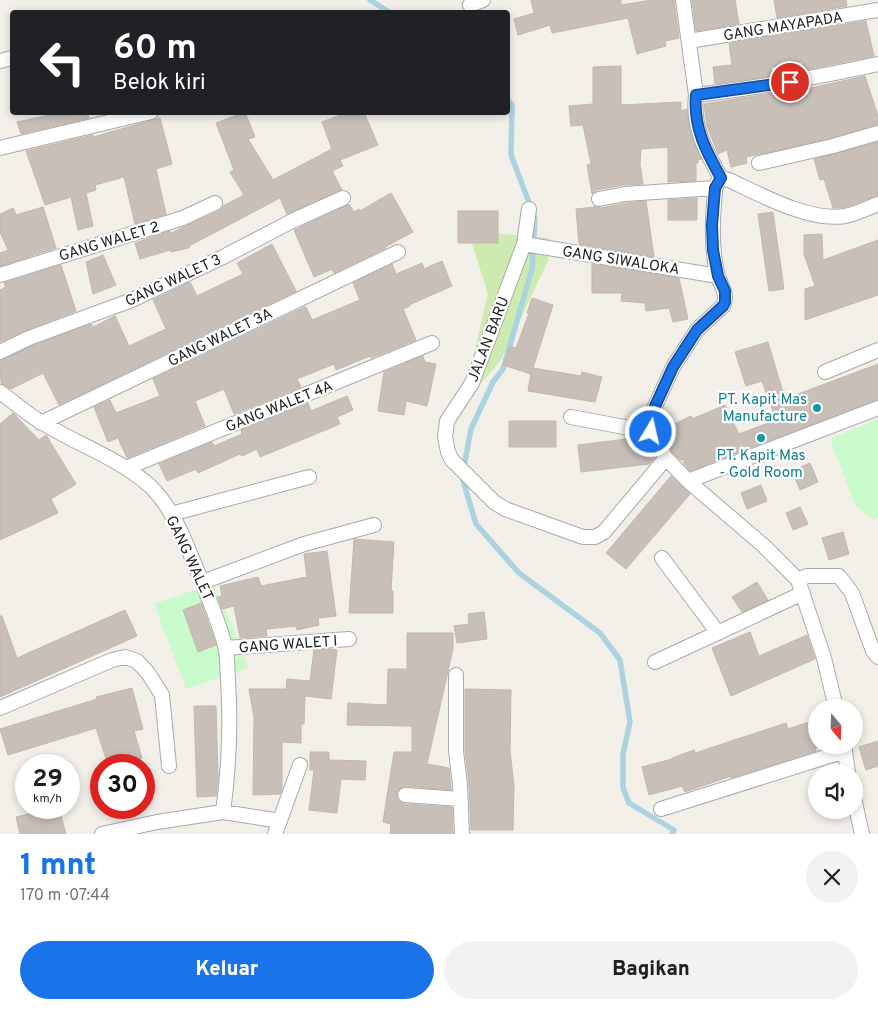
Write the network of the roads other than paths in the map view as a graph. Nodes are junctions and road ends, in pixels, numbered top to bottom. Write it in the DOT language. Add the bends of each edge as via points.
graph roads {
  1 [pos="683,0"];
  2 [pos="878,10"];
  3 [pos="689,41"];
  4 [pos="878,64"];
  5 [pos="696,95"];
  6 [pos="138,115"];
  7 [pos="878,133"];
  8 [pos="0,148"];
  9 [pos="759,163"];
  10 [pos="718,183"];
  11 [pos="343,198"];
  12 [pos="598,199"];
  13 [pos="216,203"];
  14 [pos="878,204"];
  15 [pos="529,209"];
  16 [pos="524,244"];
  17 [pos="398,252"];
  18 [pos="0,276"];
  19 [pos="718,276"];
  20 [pos="432,344"];
  21 [pos="878,350"];
  22 [pos="0,352"];
  23 [pos="826,372"];
  24 [pos="0,392"];
  25 [pos="878,408"];
  26 [pos="571,417"];
  27 [pos="41,423"];
  28 [pos="651,432"];
  29 [pos="666,458"];
  30 [pos="126,468"];
  31 [pos="310,477"];
  32 [pos="688,481"];
  33 [pos="171,514"];
  34 [pos="374,525"];
  35 [pos="662,558"];
  36 [pos="798,580"];
  37 [pos="203,582"];
  38 [pos="804,593"];
  39 [pos="718,633"];
  40 [pos="349,639"];
  41 [pos="226,648"];
  42 [pos="878,657"];
  43 [pos="655,662"];
  44 [pos="456,674"];
  45 [pos="834,699"];
  46 [pos="0,708"];
  47 [pos="827,754"];
  48 [pos="300,765"];
  49 [pos="169,766"];
  50 [pos="405,794"];
  51 [pos="460,799"];
  52 [pos="661,809"];
  53 [pos="222,812"];
  54 [pos="859,819"];
  55 [pos="278,828"];
  56 [pos="102,834"];
  57 [pos="462,834"];
  58 [pos="862,834"];
  1 -- 3 [label="street"];
  2 -- 3 [label="street, GANG MAYAPADA"];
  3 -- 5 [label="street"];
  4 -- 5 [label="street" via="800,81"];
  5 -- 10 [label="street" via="698,129"];
  6 -- 8 [label="street"];
  7 -- 9 [label="street"];
  10 -- 12 [label="street"];
  10 -- 14 [label="street" via="729,180 822,217 847,216"];
  10 -- 19 [label="street" via="712,225"];
  11 -- 22 [label="street, GANG WALET 3" via="132,300"];
  13 -- 18 [label="street, GANG WALET 2" via="183,218"];
  15 -- 16 [label="street, JALAN BARU"];
  16 -- 19 [label="street, GANG SIWALOKA"];
  16 -- 29 [label="street, JALAN BARU" via="472,383 447,421 445,438 452,460 505,509 583,537 595,537 604,532"];
  17 -- 27 [label="street, GANG WALET 3A"];
  19 -- 28 [label="street" via="725,291 725,302 697,330 673,367 651,415"];
  20 -- 30 [label="street, GANG WALET 4A"];
  21 -- 23 [label="street"];
  24 -- 27 [label="street, GANG WALET"];
  25 -- 32 [label="street"];
  26 -- 28 [label="street"];
  27 -- 30 [label="street, GANG WALET"];
  28 -- 29 [label="street"];
  29 -- 32 [label="street"];
  30 -- 33 [label="street, GANG WALET" via="150,487"];
  31 -- 33 [label="street"];
  32 -- 36 [label="street" via="764,546"];
  33 -- 37 [label="street, GANG WALET"];
  34 -- 37 [label="street" via="304,544"];
  35 -- 39 [label="street"];
  36 -- 38 [label="street"];
  36 -- 42 [label="street" via="807,576 840,576 852,593"];
  37 -- 41 [label="street, GANG WALET"];
  38 -- 39 [label="street"];
  38 -- 45 [label="street"];
  39 -- 43 [label="street"];
  40 -- 41 [label="street, GANG WALET I"];
  41 -- 53 [label="street, GANG WALET" via="230,740"];
  44 -- 51 [label="street"];
  46 -- 49 [label="street" via="112,660 125,657 137,661 162,696"];
  47 -- 52 [label="street"];
  48 -- 55 [label="street"];
  50 -- 51 [label="street"];
  51 -- 57 [label="street"];
  53 -- 55 [label="street"];
  53 -- 56 [label="street"];
  54 -- 58 [label="street"];
}
